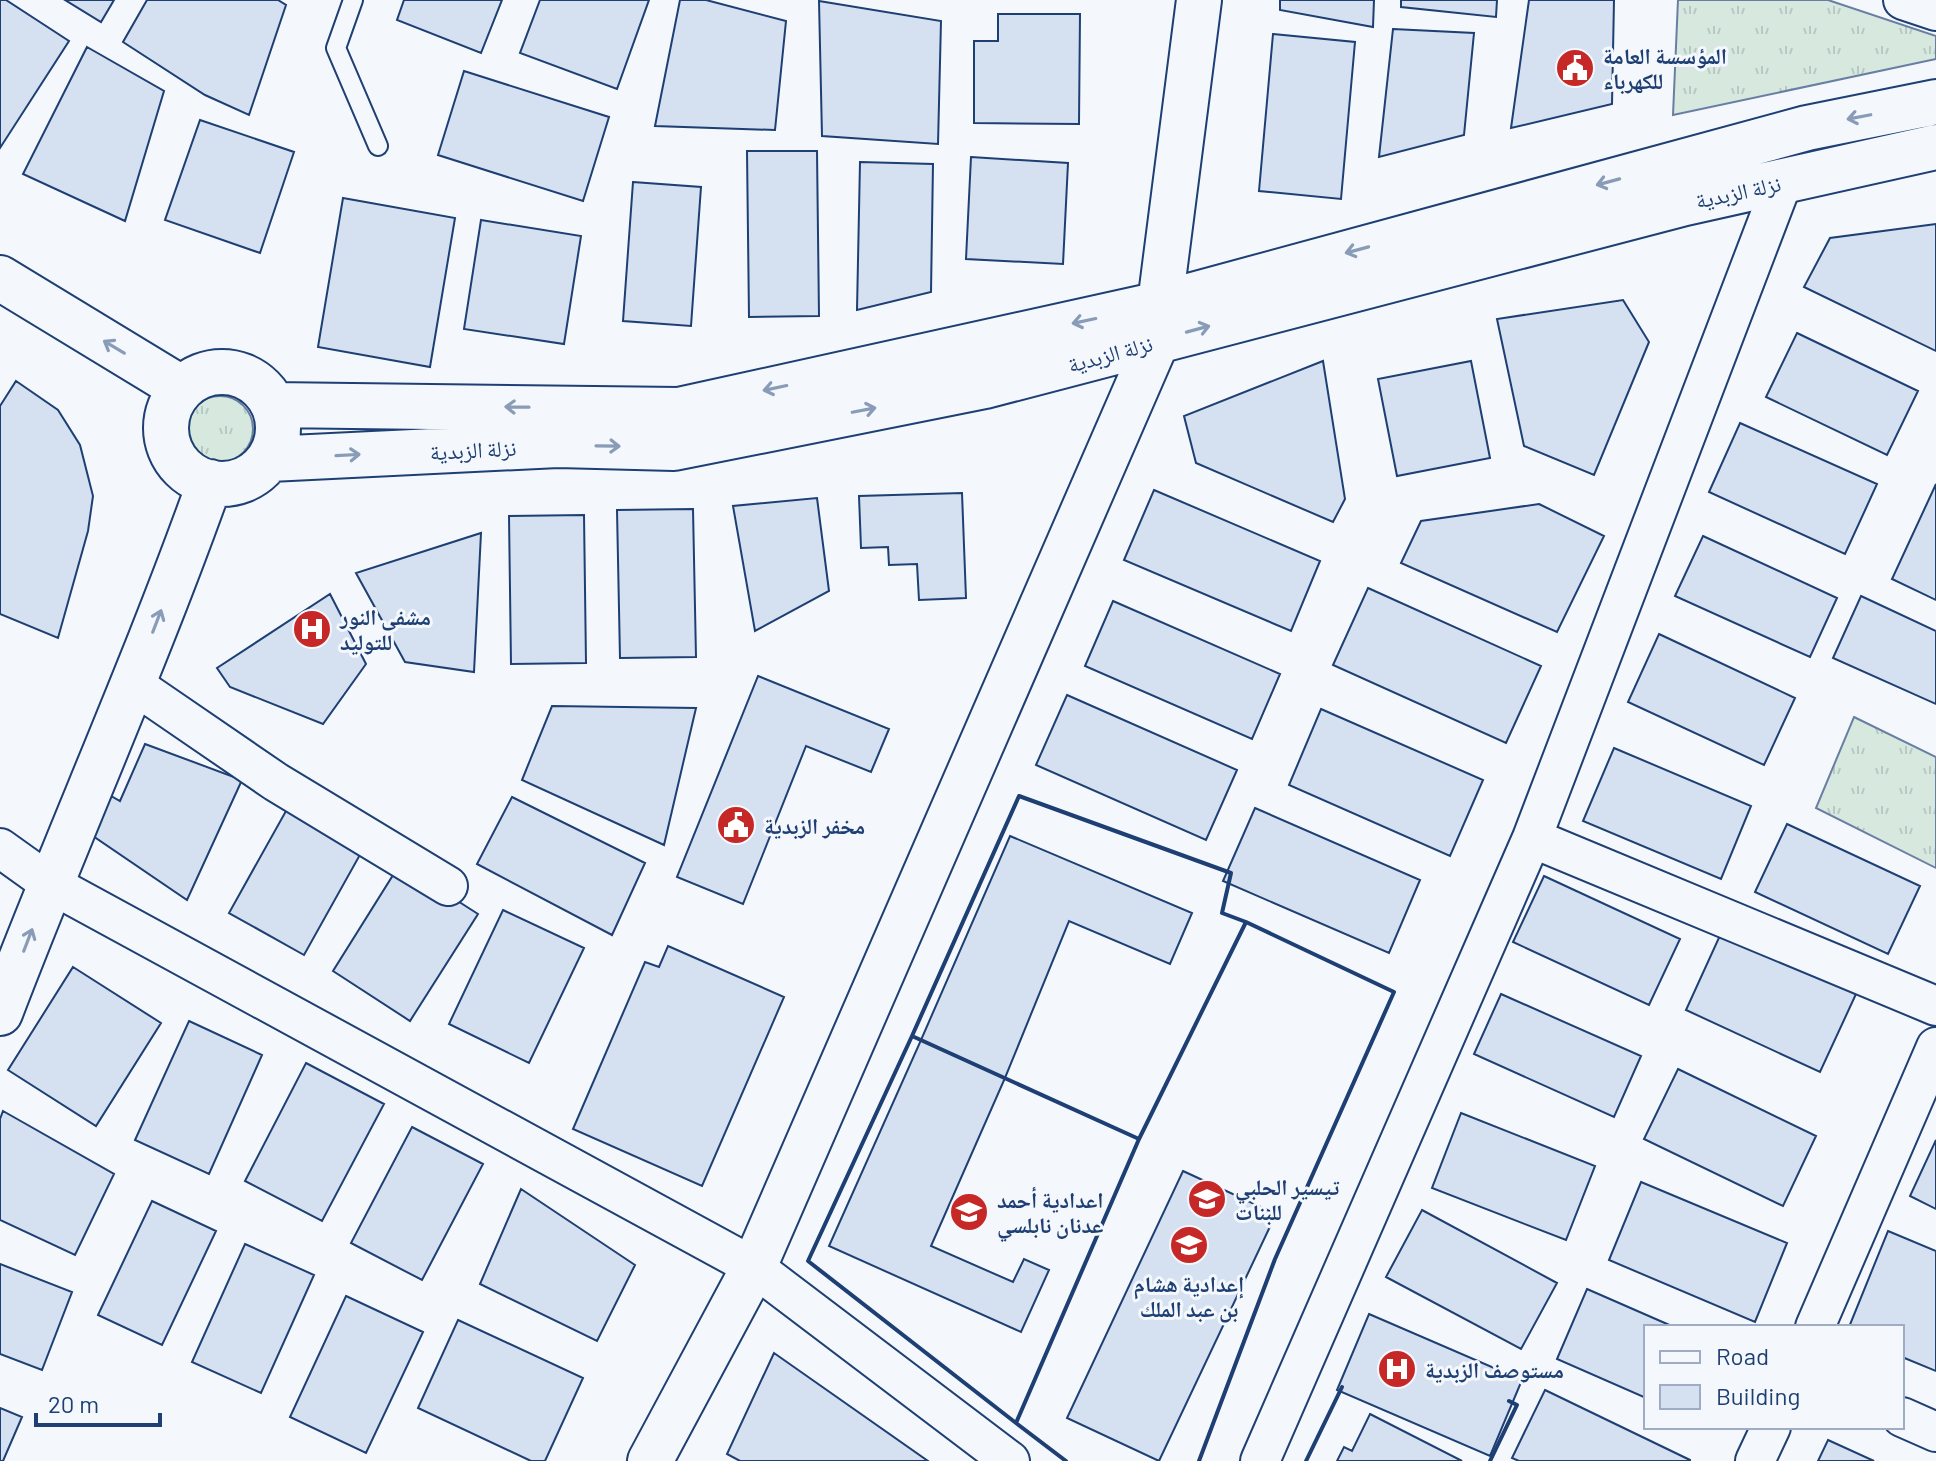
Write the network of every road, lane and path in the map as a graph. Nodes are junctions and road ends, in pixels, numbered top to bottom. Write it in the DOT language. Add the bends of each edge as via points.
graph roads {
  1 [pos="353,0"];
  2 [pos="1199,0"];
  3 [pos="1903,0"];
  4 [pos="1936,11"];
  5 [pos="1936,102"];
  6 [pos="378,146"];
  7 [pos="1936,147"];
  8 [pos="1783,181"];
  9 [pos="0,278"];
  10 [pos="1158,322"];
  11 [pos="181,388"];
  12 [pos="273,405"];
  13 [pos="270,459"];
  14 [pos="210,482"];
  15 [pos="133,684"];
  16 [pos="1532,838"];
  17 [pos="0,848"];
  18 [pos="49,883"];
  19 [pos="448,886"];
  20 [pos="1936,1006"];
  21 [pos="0,1013"];
  22 [pos="1936,1047"];
  23 [pos="754,1267"];
  24 [pos="1816,1325"];
  25 [pos="1904,1418"];
  26 [pos="1770,1429"];
  27 [pos="1936,1432"];
  28 [pos="650,1461"];
  29 [pos="1010,1461"];
  30 [pos="1260,1461"];
  31 [pos="1755,1461"];
  1 -- 6 [label="lane" via="336,48"];
  2 -- 10 [label="main road"];
  3 -- 4 [label="street"];
  5 -- 10 [label="main road, نزلة الزبدية, one-way" via="1791,132"];
  7 -- 8 [label="main road, نزلة الزبدية"];
  10 -- 8 [label="main road, نزلة الزبدية, one-way"];
  8 -- 16 [label="street"];
  11 -- 9 [label="main road, one-way"];
  10 -- 12 [label="main road, نزلة الزبدية, one-way" via="679,410"];
  13 -- 10 [label="main road, نزلة الزبدية, one-way" via="558,445 674,448 985,386"];
  10 -- 23 [label="main road"];
  11 -- 12 [label="main road" via="196,377 232,372 249,378"];
  11 -- 14 [label="main road" via="165,420 166,438 185,471"];
  12 -- 13 [label="main road" via="278,432"];
  13 -- 14 [label="main road" via="240,482"];
  15 -- 14 [label="main road, one-way"];
  15 -- 18 [label="main road"];
  15 -- 19 [label="street" via="276,782"];
  16 -- 20 [label="street"];
  16 -- 30 [label="street"];
  17 -- 18 [label="street"];
  21 -- 18 [label="main road, one-way"];
  18 -- 23 [label="street"];
  22 -- 24 [label="street"];
  23 -- 28 [label="main road"];
  23 -- 29 [label="street"];
  25 -- 27 [label="street"];
  26 -- 31 [label="street"];
}
